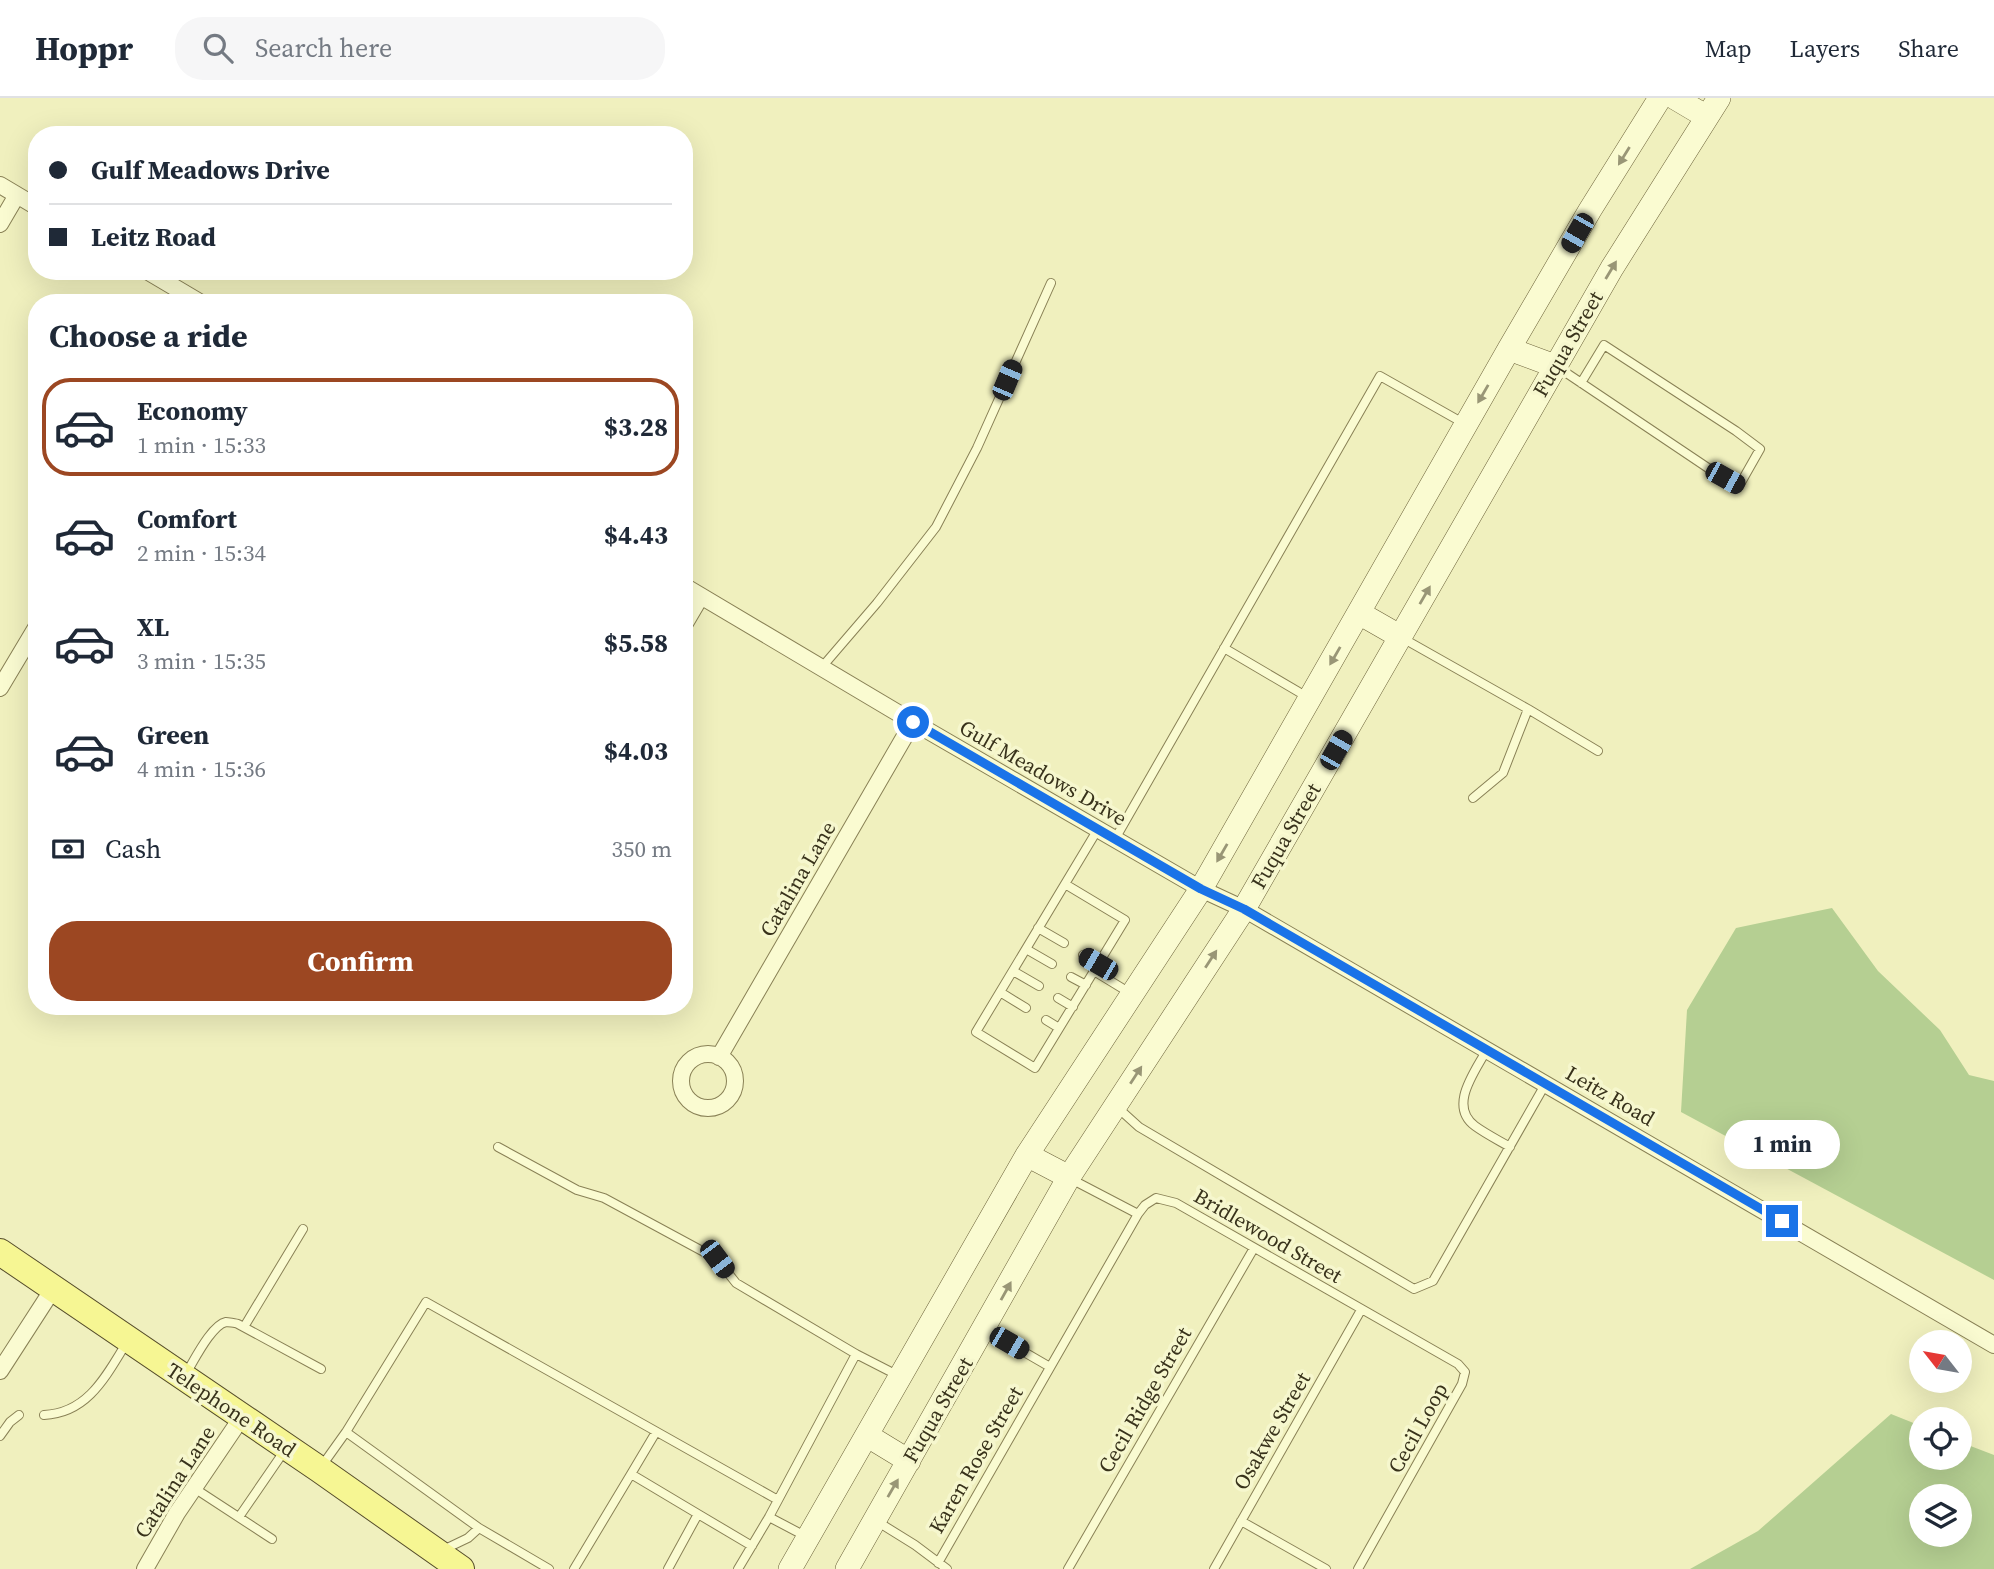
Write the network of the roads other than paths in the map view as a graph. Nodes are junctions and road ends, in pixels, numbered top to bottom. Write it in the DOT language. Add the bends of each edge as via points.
graph roads {
  1 [pos="1660,98"];
  2 [pos="1675,98"];
  3 [pos="1713,108"];
  4 [pos="0,185"];
  5 [pos="17,195"];
  6 [pos="28,202"];
  7 [pos="0,225"];
  8 [pos="162,280"];
  9 [pos="1051,283"];
  10 [pos="186,294"];
  11 [pos="1509,349"];
  12 [pos="1555,366"];
  13 [pos="1581,383"];
  14 [pos="1466,424"];
  15 [pos="693,591"];
  16 [pos="701,596"];
  17 [pos="693,610"];
  18 [pos="1359,613"];
  19 [pos="1401,637"];
  20 [pos="28,640"];
  21 [pos="1224,648"];
  22 [pos="822,667"];
  23 [pos="0,688"];
  24 [pos="1310,699"];
  25 [pos="1528,709"];
  26 [pos="913,722"];
  27 [pos="1598,751"];
  28 [pos="1473,798"];
  29 [pos="1098,829"];
  30 [pos="1115,839"];
  31 [pos="1065,884"];
  32 [pos="1201,889"];
  33 [pos="1244,909"];
  34 [pos="1038,928"];
  35 [pos="1064,943"];
  36 [pos="1026,949"];
  37 [pos="1083,955"];
  38 [pos="1052,964"];
  39 [pos="1096,967"];
  40 [pos="1013,971"];
  41 [pos="1071,977"];
  42 [pos="1086,985"];
  43 [pos="1039,986"];
  44 [pos="999,992"];
  45 [pos="1132,994"];
  46 [pos="1058,998"];
  47 [pos="1073,1007"];
  48 [pos="1026,1009"];
  49 [pos="1046,1020"];
  50 [pos="1059,1028"];
  51 [pos="1486,1051"];
  52 [pos="719,1057"];
  53 [pos="1546,1083"];
  54 [pos="1116,1106"];
  55 [pos="498,1147"];
  56 [pos="1510,1147"];
  57 [pos="1027,1155"];
  58 [pos="1069,1177"];
  59 [pos="1156,1198"];
  60 [pos="1138,1214"];
  61 [pos="303,1229"];
  62 [pos="1254,1248"];
  63 [pos="0,1252"];
  64 [pos="53,1289"];
  65 [pos="1361,1310"];
  66 [pos="244,1327"];
  67 [pos="984,1329"];
  68 [pos="128,1340"];
  69 [pos="1994,1345"];
  70 [pos="5,1352"];
  71 [pos="856,1354"];
  72 [pos="1050,1367"];
  73 [pos="321,1368"];
  74 [pos="0,1371"];
  75 [pos="901,1377"];
  76 [pos="184,1378"];
  77 [pos="19,1415"];
  78 [pos="44,1415"];
  79 [pos="242,1418"];
  80 [pos="346,1432"];
  81 [pos="656,1432"];
  82 [pos="0,1436"];
  83 [pos="868,1436"];
  84 [pos="286,1448"];
  85 [pos="909,1461"];
  86 [pos="319,1469"];
  87 [pos="631,1474"];
  88 [pos="194,1488"];
  89 [pos="778,1500"];
  90 [pos="698,1514"];
  91 [pos="239,1517"];
  92 [pos="769,1517"];
  93 [pos="875,1520"];
  94 [pos="1241,1521"];
  95 [pos="479,1528"];
  96 [pos="808,1537"];
  97 [pos="272,1539"];
  98 [pos="752,1546"];
  99 [pos="437,1552"];
  100 [pos="938,1563"];
  101 [pos="145,1569"];
  102 [pos="461,1569"];
  103 [pos="549,1569"];
  104 [pos="574,1569"];
  105 [pos="668,1569"];
  106 [pos="738,1569"];
  107 [pos="790,1569"];
  108 [pos="847,1569"];
  109 [pos="947,1569"];
  110 [pos="1068,1569"];
  111 [pos="1213,1569"];
  112 [pos="1326,1569"];
  113 [pos="1358,1569"];
  1 -- 11 [label="main road, one-way"];
  2 -- 3 [label="main road"];
  12 -- 3 [label="main road, Fuqua Street, one-way" via="1669,173"];
  4 -- 5 [label="street"];
  5 -- 6 [label="street"];
  5 -- 7 [label="street"];
  8 -- 10 [label="street"];
  9 -- 22 [label="lane" via="936,527"];
  11 -- 12 [label="main road"];
  11 -- 14 [label="main road, one-way"];
  12 -- 13 [label="lane"];
  19 -- 12 [label="main road, Fuqua Street, one-way"];
  13 -- 13 [label="lane" via="1604,345 1760,449 1739,486"];
  14 -- 18 [label="main road"];
  14 -- 21 [label="lane" via="1380,376"];
  15 -- 16 [label="street, Gulf Meadows Drive"];
  16 -- 17 [label="street"];
  16 -- 22 [label="street, Gulf Meadows Drive"];
  18 -- 19 [label="main road"];
  18 -- 24 [label="main road, one-way"];
  19 -- 25 [label="lane"];
  19 -- 33 [label="main road, Fuqua Street"];
  20 -- 23 [label="street"];
  21 -- 24 [label="lane"];
  21 -- 30 [label="lane"];
  22 -- 26 [label="street, Gulf Meadows Drive"];
  24 -- 32 [label="main road, one-way"];
  25 -- 27 [label="lane"];
  25 -- 28 [label="lane" via="1503,773"];
  26 -- 29 [label="street, Gulf Meadows Drive"];
  26 -- 52 [label="street, Catalina Lane"];
  29 -- 30 [label="street, Gulf Meadows Drive"];
  29 -- 31 [label="lane"];
  30 -- 32 [label="street, Gulf Meadows Drive"];
  31 -- 34 [label="lane"];
  31 -- 39 [label="lane" via="1125,920"];
  32 -- 33 [label="street, Leitz Road"];
  32 -- 45 [label="main road"];
  33 -- 51 [label="street, Leitz Road"];
  54 -- 33 [label="main road, Fuqua Street, one-way"];
  34 -- 35 [label="lane"];
  34 -- 36 [label="lane"];
  36 -- 38 [label="lane"];
  36 -- 40 [label="lane"];
  37 -- 39 [label="lane"];
  39 -- 42 [label="lane"];
  39 -- 45 [label="lane"];
  40 -- 43 [label="lane"];
  40 -- 44 [label="lane"];
  41 -- 42 [label="lane"];
  42 -- 47 [label="lane"];
  44 -- 48 [label="lane"];
  44 -- 50 [label="lane" via="975,1032 1035,1068"];
  45 -- 57 [label="main road"];
  46 -- 47 [label="lane"];
  47 -- 50 [label="lane"];
  49 -- 50 [label="lane"];
  51 -- 53 [label="street, Leitz Road"];
  51 -- 56 [label="lane" via="1465,1092 1463,1108 1472,1125"];
  53 -- 56 [label="lane"];
  53 -- 69 [label="street, Leitz Road"];
  54 -- 56 [label="lane" via="1139,1127 1414,1289 1433,1281"];
  54 -- 58 [label="main road, Fuqua Street"];
  55 -- 71 [label="lane" via="717,1259 736,1283"];
  57 -- 58 [label="main road"];
  57 -- 75 [label="main road"];
  58 -- 60 [label="lane"];
  67 -- 58 [label="main road, Fuqua Street, one-way"];
  59 -- 60 [label="lane, Karen Rose Street"];
  59 -- 62 [label="lane, Bridlewood Street" via="1176,1203"];
  60 -- 72 [label="lane, Karen Rose Street"];
  61 -- 66 [label="lane"];
  62 -- 65 [label="lane, Bridlewood Street"];
  62 -- 110 [label="lane, Cecil Ridge Street"];
  63 -- 64 [label="main road, Telephone Road"];
  64 -- 68 [label="main road, Telephone Road"];
  64 -- 70 [label="street"];
  65 -- 94 [label="lane, Osakwe Street"];
  65 -- 113 [label="lane, Cecil Loop" via="1465,1372"];
  66 -- 73 [label="lane"];
  66 -- 76 [label="lane" via="227,1322 218,1326"];
  67 -- 72 [label="lane"];
  67 -- 85 [label="main road, Fuqua Street"];
  68 -- 76 [label="main road, Telephone Road"];
  68 -- 78 [label="lane" via="96,1391 75,1408"];
  70 -- 74 [label="street"];
  71 -- 75 [label="lane"];
  71 -- 89 [label="lane"];
  72 -- 100 [label="lane, Karen Rose Street"];
  75 -- 83 [label="main road"];
  76 -- 79 [label="main road, Telephone Road"];
  77 -- 82 [label="lane"];
  79 -- 84 [label="main road, Telephone Road"];
  79 -- 88 [label="street, Catalina Lane"];
  80 -- 81 [label="lane" via="426,1302"];
  80 -- 86 [label="lane"];
  80 -- 95 [label="lane"];
  81 -- 87 [label="lane"];
  81 -- 89 [label="lane"];
  83 -- 85 [label="main road"];
  83 -- 96 [label="main road"];
  84 -- 86 [label="main road, Telephone Road"];
  84 -- 91 [label="lane"];
  93 -- 85 [label="main road, Fuqua Street, one-way"];
  86 -- 99 [label="main road, Telephone Road"];
  87 -- 90 [label="lane"];
  87 -- 104 [label="lane"];
  88 -- 91 [label="lane"];
  88 -- 101 [label="street, Catalina Lane"];
  89 -- 92 [label="lane"];
  90 -- 98 [label="lane"];
  90 -- 105 [label="lane"];
  91 -- 97 [label="lane"];
  92 -- 96 [label="lane"];
  92 -- 98 [label="lane"];
  93 -- 100 [label="lane"];
  93 -- 108 [label="main road, Fuqua Street"];
  94 -- 111 [label="lane, Osakwe Street"];
  94 -- 112 [label="lane"];
  95 -- 99 [label="lane"];
  95 -- 103 [label="lane"];
  96 -- 107 [label="main road"];
  98 -- 106 [label="lane"];
  99 -- 102 [label="main road, Telephone Road"];
  100 -- 109 [label="lane"];
}
